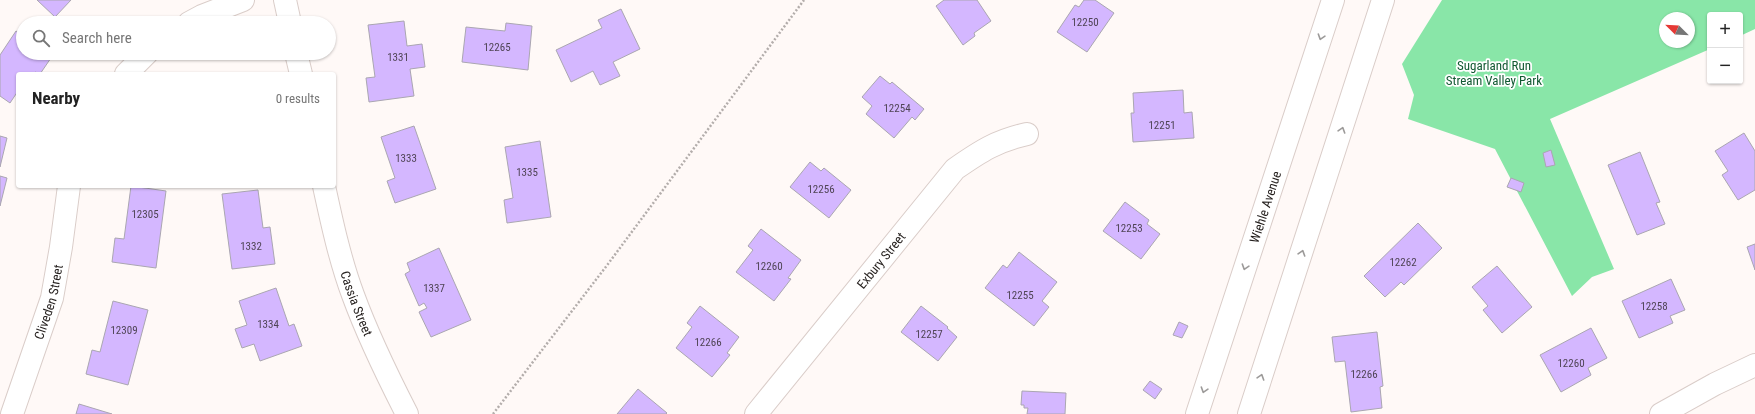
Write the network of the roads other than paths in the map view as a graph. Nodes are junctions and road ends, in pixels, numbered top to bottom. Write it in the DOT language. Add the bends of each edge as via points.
graph roads {
  1 [pos="243,0"];
  2 [pos="285,0"];
  3 [pos="1333,0"];
  4 [pos="1383,0"];
  5 [pos="202,16"];
  6 [pos="288,16"];
  7 [pos="140,60"];
  8 [pos="298,60"];
  9 [pos="128,72"];
  10 [pos="301,72"];
  11 [pos="1026,134"];
  12 [pos="68,188"];
  13 [pos="324,188"];
  14 [pos="1755,364"];
  15 [pos="12,414"];
  16 [pos="407,414"];
  17 [pos="756,414"];
  18 [pos="1197,414"];
  19 [pos="1249,414"];
  20 [pos="1660,414"];
  1 -- 5 [label="street"];
  2 -- 6 [label="street"];
  3 -- 18 [label="street, Wiehle Avenue, one-way"];
  19 -- 4 [label="street, one-way"];
  7 -- 9 [label="street"];
  8 -- 10 [label="street"];
  11 -- 17 [label="street, Exbury Street" via="1009,138 982,150 955,169"];
  12 -- 15 [label="street, Cliveden Street" via="52,298"];
  13 -- 16 [label="street, Cassia Street" via="336,243 352,294 378,358"];
  14 -- 20 [label="street"];
}
